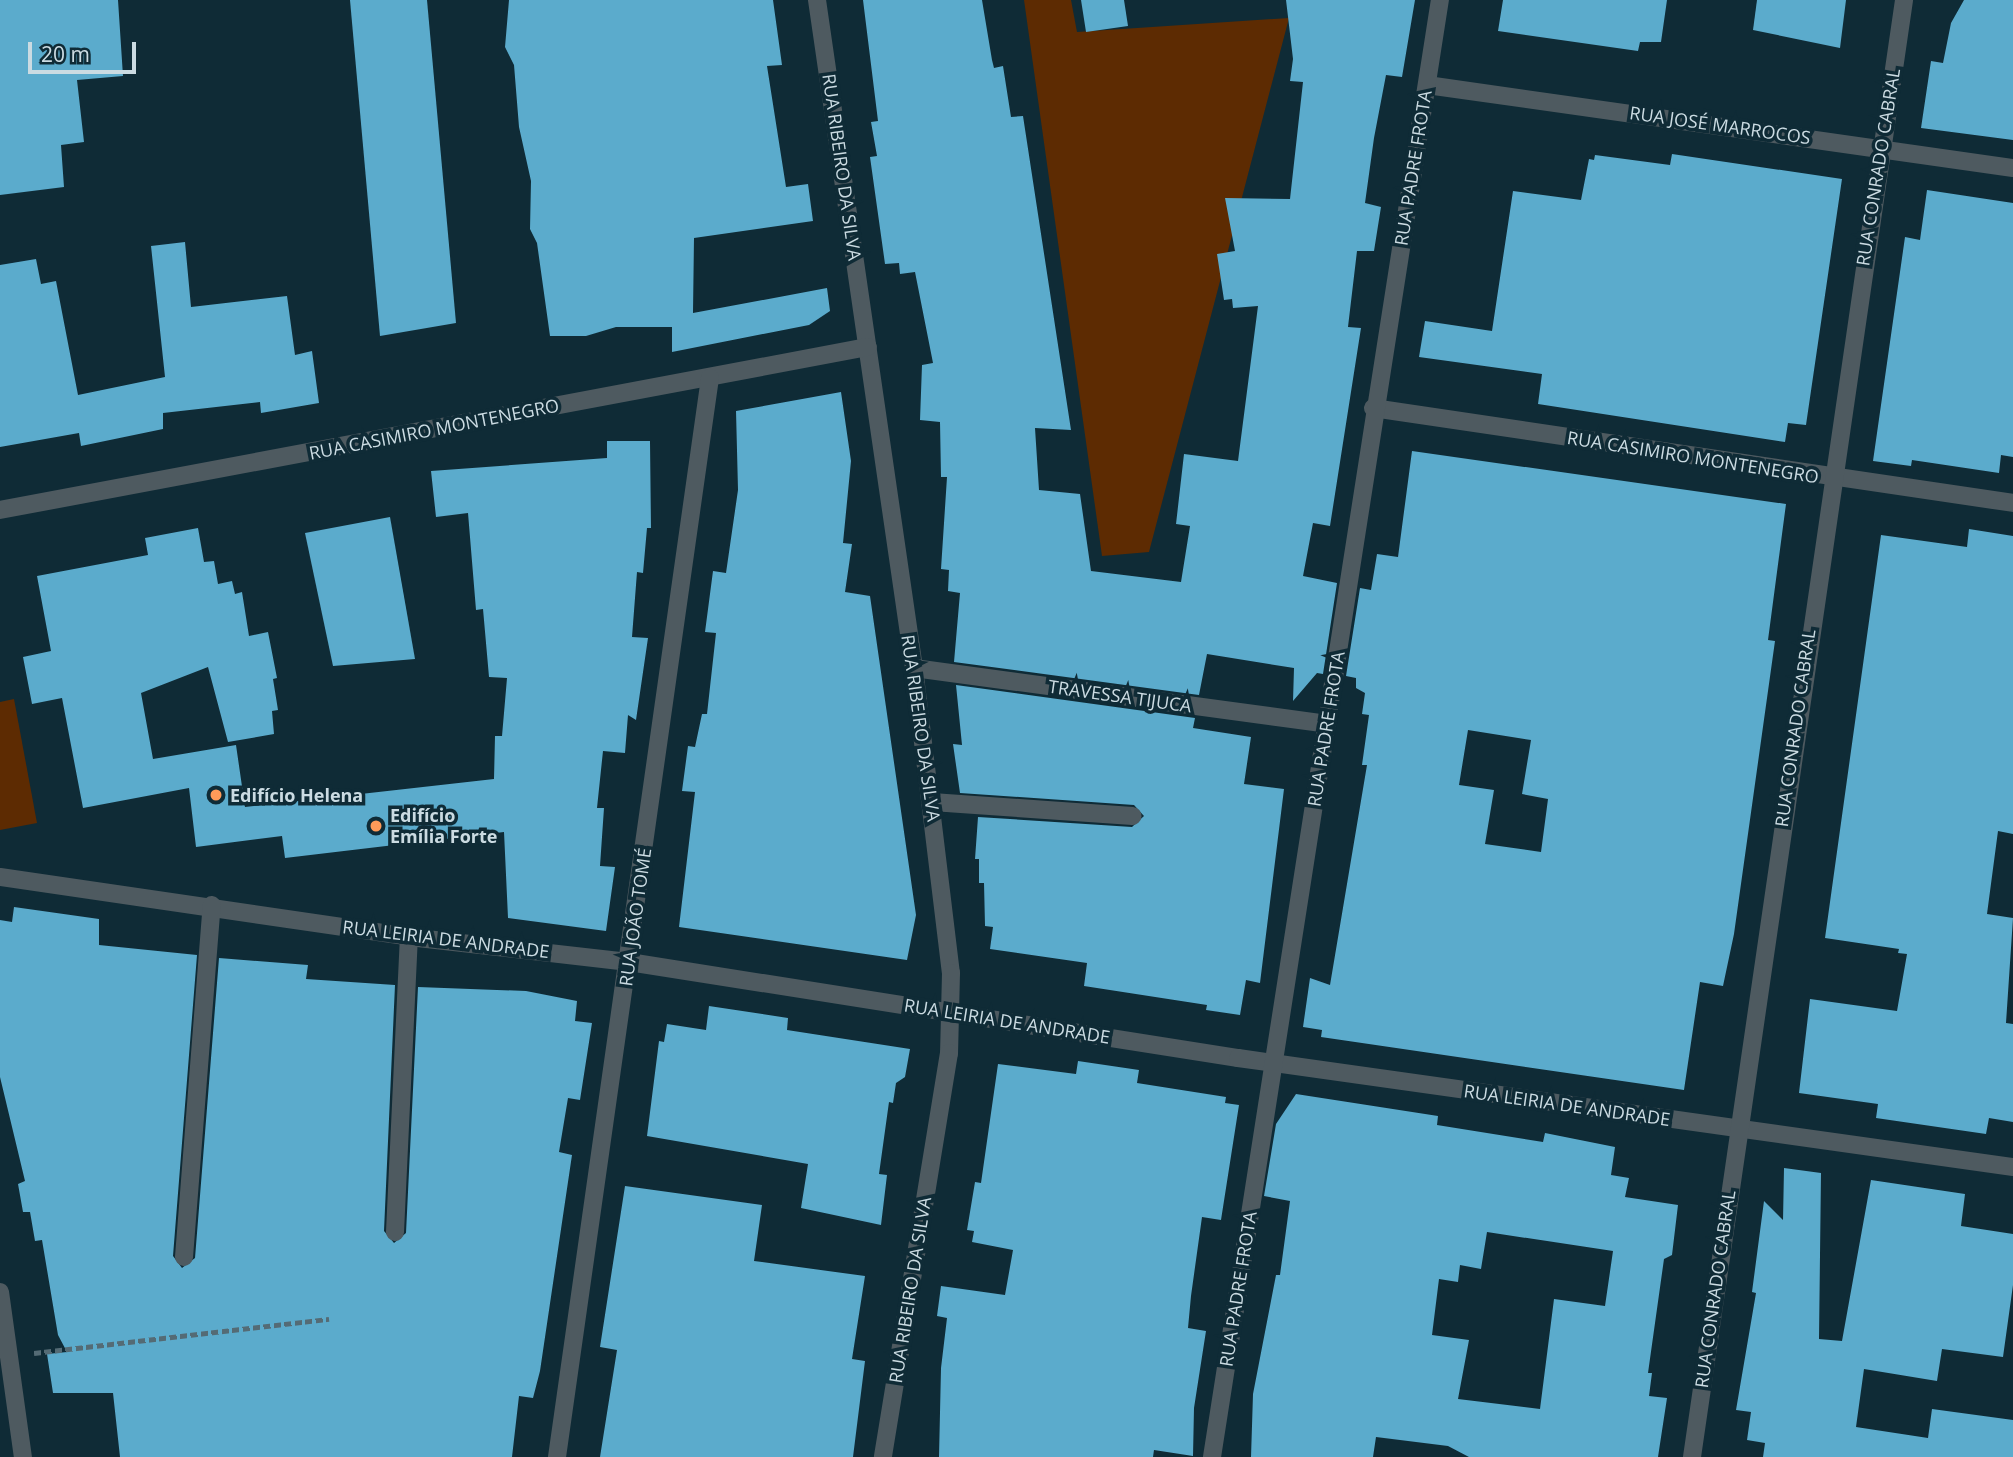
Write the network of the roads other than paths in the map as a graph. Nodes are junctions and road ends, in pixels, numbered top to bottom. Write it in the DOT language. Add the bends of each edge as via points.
graph roads {
  1 [pos="817,0"];
  2 [pos="1440,0"];
  3 [pos="1904,0"];
  4 [pos="1427,86"];
  5 [pos="1882,147"];
  6 [pos="2013,167"];
  7 [pos="868,347"];
  8 [pos="710,377"];
  9 [pos="1373,408"];
  10 [pos="1831,479"];
  11 [pos="2013,503"];
  12 [pos="0,510"];
  13 [pos="914,668"];
  14 [pos="1327,724"];
  15 [pos="932,802"];
  16 [pos="1133,817"];
  17 [pos="0,877"];
  18 [pos="212,905"];
  19 [pos="409,937"];
  20 [pos="629,962"];
  21 [pos="952,1014"];
  22 [pos="1273,1062"];
  23 [pos="1737,1130"];
  24 [pos="2013,1167"];
  25 [pos="395,1232"];
  26 [pos="184,1257"];
  27 [pos="0,1292"];
  28 [pos="23,1457"];
  29 [pos="557,1457"];
  30 [pos="883,1457"];
  31 [pos="1212,1457"];
  32 [pos="1692,1457"];
  1 -- 7 [label="street, RUA RIBEIRO DA SILVA"];
  2 -- 4 [label="street, RUA PADRE FROTA"];
  3 -- 5 [label="street, RUA CONRADO CABRAL"];
  4 -- 5 [label="street, RUA JOSÉ MARROCOS"];
  4 -- 9 [label="street, RUA PADRE FROTA"];
  5 -- 6 [label="street, RUA JOSÉ MARROCOS"];
  5 -- 10 [label="street, RUA CONRADO CABRAL"];
  7 -- 8 [label="street, RUA CASIMIRO MONTENEGRO"];
  7 -- 13 [label="street, RUA RIBEIRO DA SILVA"];
  8 -- 12 [label="street, RUA CASIMIRO MONTENEGRO"];
  8 -- 20 [label="street, RUA JOÃO TOMÉ"];
  9 -- 10 [label="street, RUA CASIMIRO MONTENEGRO"];
  9 -- 14 [label="street, RUA PADRE FROTA"];
  10 -- 11 [label="street, RUA CASIMIRO MONTENEGRO"];
  10 -- 23 [label="street, RUA CONRADO CABRAL"];
  13 -- 14 [label="street, TRAVESSA TIJUCA"];
  13 -- 15 [label="street, RUA RIBEIRO DA SILVA"];
  14 -- 22 [label="street, RUA PADRE FROTA"];
  15 -- 16 [label="street"];
  15 -- 21 [label="street, RUA RIBEIRO DA SILVA"];
  17 -- 18 [label="street, RUA LEIRIA DE ANDRADE"];
  18 -- 19 [label="street, RUA LEIRIA DE ANDRADE"];
  18 -- 26 [label="street"];
  19 -- 20 [label="street, RUA LEIRIA DE ANDRADE"];
  19 -- 25 [label="street"];
  20 -- 21 [label="street, RUA LEIRIA DE ANDRADE"];
  20 -- 29 [label="street, RUA JOÃO TOMÉ"];
  21 -- 22 [label="street, RUA LEIRIA DE ANDRADE"];
  21 -- 30 [label="street, RUA RIBEIRO DA SILVA"];
  22 -- 23 [label="street, RUA LEIRIA DE ANDRADE"];
  22 -- 31 [label="street, RUA PADRE FROTA"];
  23 -- 24 [label="street, RUA LEIRIA DE ANDRADE"];
  23 -- 32 [label="street, RUA CONRADO CABRAL"];
  27 -- 28 [label="street"];
}
